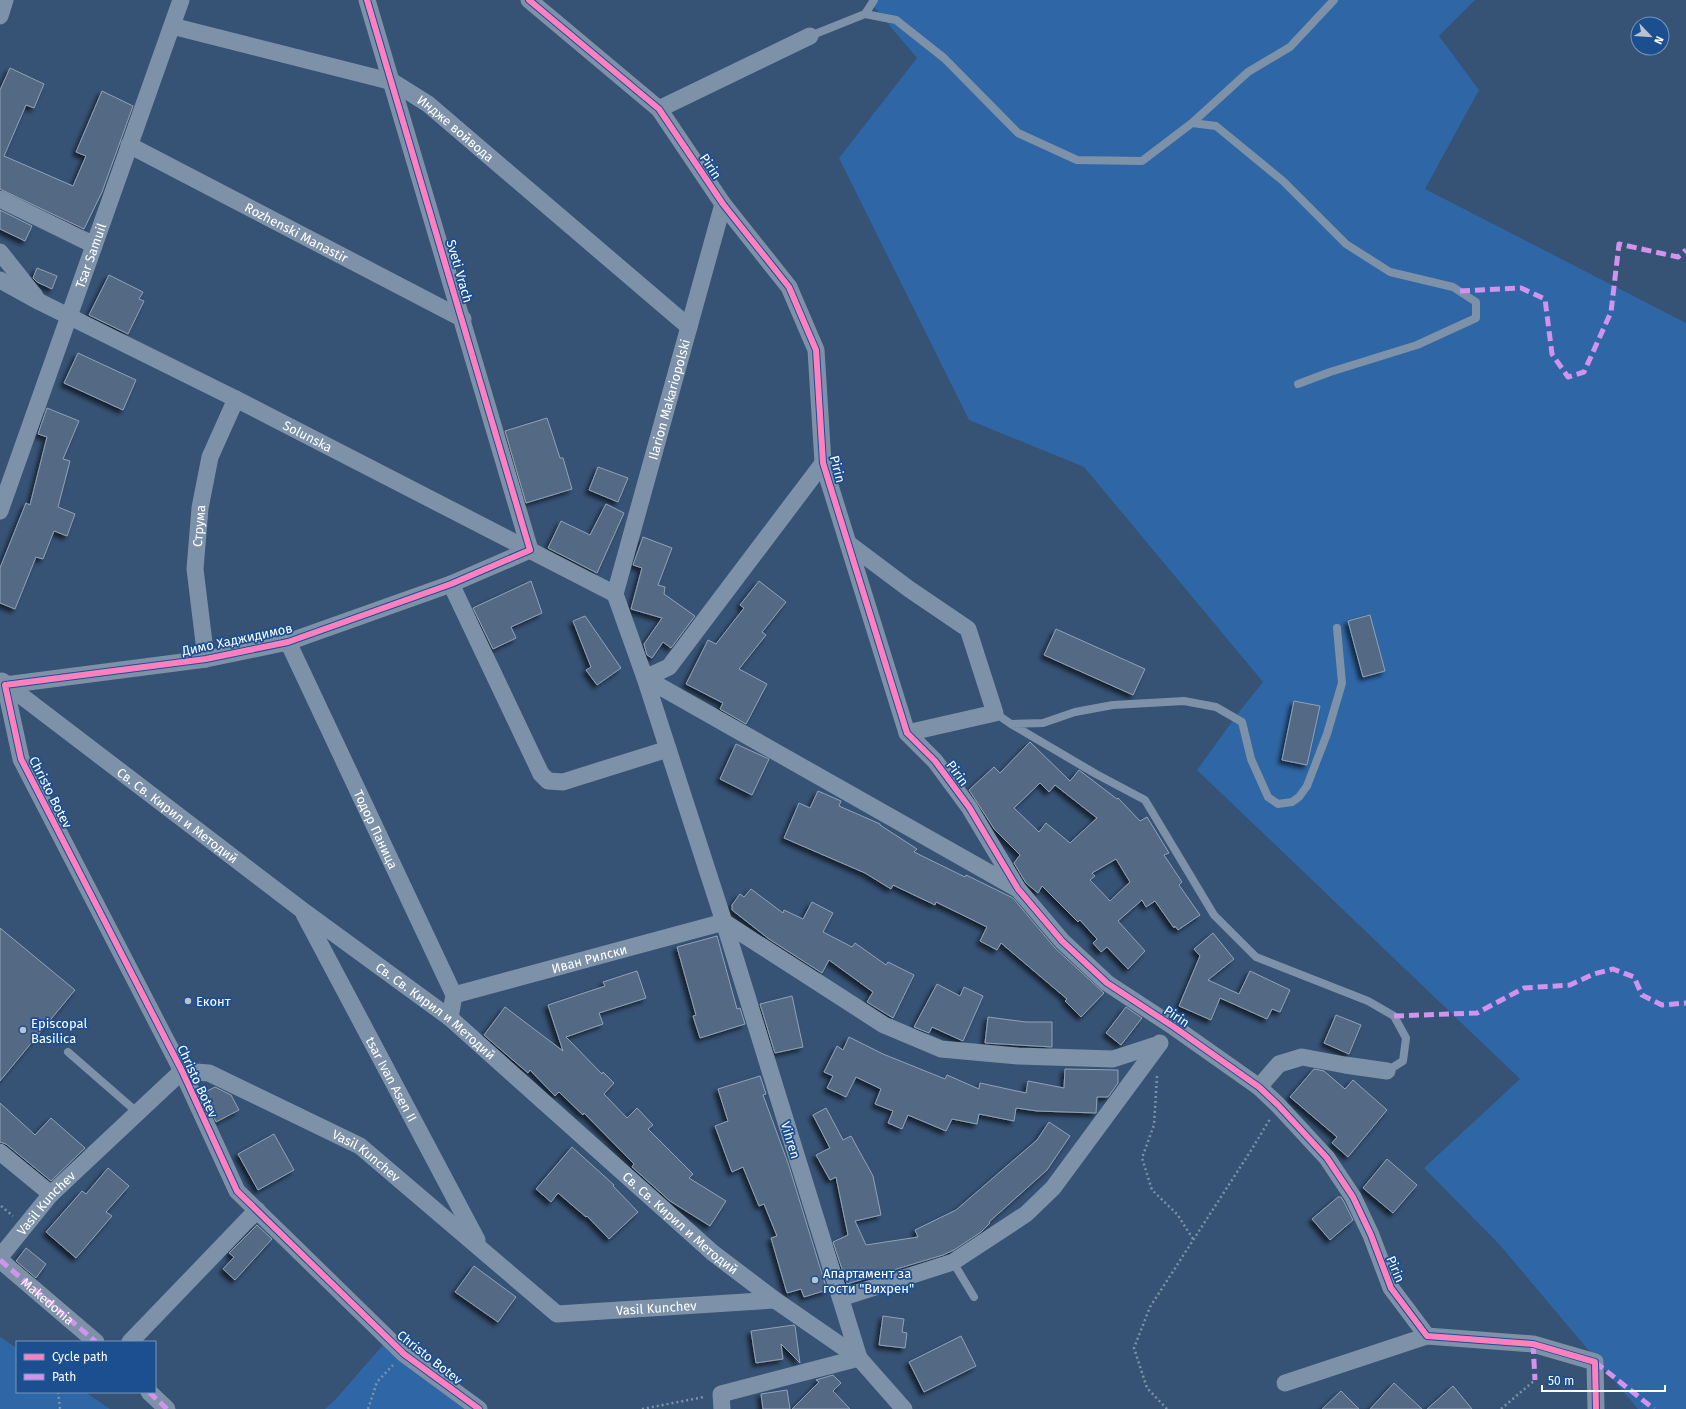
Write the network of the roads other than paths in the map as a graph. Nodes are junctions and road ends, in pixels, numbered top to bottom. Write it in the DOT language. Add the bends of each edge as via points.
graph roads {
  1 [pos="5,0"];
  2 [pos="181,0"];
  3 [pos="367,0"];
  4 [pos="528,0"];
  5 [pos="874,0"];
  6 [pos="1334,0"];
  7 [pos="865,14"];
  8 [pos="0,16"];
  9 [pos="172,26"];
  10 [pos="810,36"];
  11 [pos="393,82"];
  12 [pos="660,109"];
  13 [pos="1192,123"];
  14 [pos="129,145"];
  15 [pos="0,199"];
  16 [pos="723,204"];
  17 [pos="94,245"];
  18 [pos="0,252"];
  19 [pos="0,280"];
  20 [pos="40,302"];
  21 [pos="69,315"];
  22 [pos="463,319"];
  23 [pos="689,327"];
  24 [pos="1298,384"];
  25 [pos="236,399"];
  26 [pos="823,463"];
  27 [pos="0,511"];
  28 [pos="849,544"];
  29 [pos="530,550"];
  30 [pos="451,584"];
  31 [pos="615,594"];
  32 [pos="1337,628"];
  33 [pos="288,642"];
  34 [pos="206,659"];
  35 [pos="645,678"];
  36 [pos="3,682"];
  37 [pos="995,713"];
  38 [pos="1011,724"];
  39 [pos="906,733"];
  40 [pos="668,749"];
  41 [pos="1018,889"];
  42 [pos="302,910"];
  43 [pos="724,922"];
  44 [pos="454,995"];
  45 [pos="450,1018"];
  46 [pos="1174,1027"];
  47 [pos="1159,1044"];
  48 [pos="68,1052"];
  49 [pos="182,1071"];
  50 [pos="1387,1071"];
  51 [pos="1259,1087"];
  52 [pos="138,1113"];
  53 [pos="0,1152"];
  54 [pos="51,1194"];
  55 [pos="257,1210"];
  56 [pos="481,1249"];
  57 [pos="0,1258"];
  58 [pos="953,1262"];
  59 [pos="974,1297"];
  60 [pos="840,1298"];
  61 [pos="775,1300"];
  62 [pos="1427,1336"];
  63 [pos="95,1341"];
  64 [pos="131,1341"];
  65 [pos="859,1358"];
  66 [pos="1285,1383"];
  67 [pos="150,1393"];
  68 [pos="721,1401"];
  69 [pos="900,1404"];
  70 [pos="166,1409"];
  71 [pos="479,1409"];
  72 [pos="1596,1409"];
  1 -- 8 [label="street"];
  2 -- 9 [label="street, Tsar Samuil"];
  3 -- 11 [label="street, Sveti Vrach"];
  4 -- 12 [label="street, Pirin"];
  5 -- 7 [label="lane"];
  6 -- 13 [label="lane" via="1290,47 1248,72"];
  7 -- 10 [label="lane"];
  7 -- 13 [label="lane" via="896,20 944,58 1018,134 1077,160 1142,161"];
  9 -- 11 [label="street, Индже войвода"];
  9 -- 14 [label="street, Tsar Samuil"];
  10 -- 12 [label="street"];
  11 -- 22 [label="street, Sveti Vrach"];
  11 -- 23 [label="street, Индже войвода" via="428,104"];
  12 -- 16 [label="street, Pirin"];
  13 -- 24 [label="lane" via="1216,126 1283,181 1346,244 1383,268 1390,272 1453,287 1476,302 1476,318 1417,346"];
  14 -- 17 [label="street, Tsar Samuil"];
  14 -- 22 [label="street, Rozhenski Manastir"];
  15 -- 17 [label="street"];
  16 -- 23 [label="street, Ilarion Makariopolski"];
  16 -- 26 [label="street, Pirin" via="789,287 816,350"];
  17 -- 21 [label="street, Tsar Samuil"];
  18 -- 20 [label="street"];
  19 -- 20 [label="street, Solunska"];
  20 -- 21 [label="street, Solunska"];
  21 -- 25 [label="street, Solunska"];
  21 -- 27 [label="street, Tsar Samuil"];
  22 -- 29 [label="street, Sveti Vrach"];
  23 -- 31 [label="street, Ilarion Makariopolski"];
  25 -- 29 [label="street, Solunska"];
  25 -- 34 [label="street, Струма" via="210,457 200,508 195,569"];
  26 -- 28 [label="street, Pirin"];
  26 -- 35 [label="street" via="669,667"];
  28 -- 37 [label="street" via="968,629"];
  28 -- 39 [label="street, Pirin"];
  29 -- 30 [label="street, Димо Хаджидимов"];
  29 -- 31 [label="street, Solunska"];
  30 -- 33 [label="street, Димо Хаджидимов"];
  30 -- 40 [label="street" via="542,774 548,781 563,782"];
  31 -- 35 [label="street, Vihren"];
  32 -- 38 [label="lane" via="1342,683 1327,734 1307,786 1299,798 1292,802 1278,804 1268,797 1251,759 1242,722 1216,707 1184,701 1113,705 1075,712 1043,723"];
  33 -- 34 [label="street, Димо Хаджидимов"];
  33 -- 44 [label="street, Тодор Паница"];
  34 -- 36 [label="street, Димо Хаджидимов"];
  35 -- 40 [label="street, Vihren"];
  35 -- 41 [label="street"];
  36 -- 42 [label="street, Св. Св. Кирил и Методий"];
  36 -- 49 [label="street, Christo Botev" via="21,759"];
  37 -- 38 [label="lane"];
  37 -- 39 [label="street"];
  38 -- 50 [label="lane" via="1145,800 1214,915 1256,957 1368,1001 1394,1016 1406,1038 1403,1061"];
  39 -- 41 [label="street, Pirin" via="935,761 969,807"];
  40 -- 43 [label="street, Vihren"];
  41 -- 46 [label="street, Pirin" via="1062,941 1107,983"];
  42 -- 45 [label="street, Св. Св. Кирил и Методий"];
  42 -- 56 [label="street, tsar Ivan Asen II"];
  43 -- 44 [label="street, Иван Рилски"];
  43 -- 47 [label="street" via="884,1024 941,1049 1018,1056 1112,1059"];
  43 -- 60 [label="street, Vihren"];
  44 -- 45 [label="street"];
  45 -- 61 [label="street, Св. Св. Кирил и Методий" via="713,1253"];
  46 -- 47 [label="street"];
  46 -- 51 [label="street, Pirin"];
  47 -- 58 [label="street" via="1053,1188 1026,1214"];
  48 -- 52 [label="lane"];
  49 -- 52 [label="street, Vasil Kunchev"];
  49 -- 55 [label="street, Christo Botev" via="237,1191"];
  49 -- 56 [label="street, Vasil Kunchev" via="209,1072 360,1146"];
  50 -- 51 [label="street" via="1302,1057 1279,1064"];
  51 -- 62 [label="street, Pirin" via="1327,1158 1353,1197 1391,1288"];
  52 -- 54 [label="street, Vasil Kunchev"];
  53 -- 54 [label="street"];
  54 -- 57 [label="street, Vasil Kunchev"];
  55 -- 64 [label="street"];
  55 -- 71 [label="street, Christo Botev" via="404,1354"];
  56 -- 61 [label="street, Vasil Kunchev" via="557,1314"];
  57 -- 63 [label="street, Makedonia"];
  58 -- 59 [label="lane"];
  58 -- 60 [label="street"];
  60 -- 65 [label="street, Vihren"];
  61 -- 65 [label="street, Св. Св. Кирил и Методий"];
  62 -- 66 [label="street"];
  62 -- 72 [label="street" via="1533,1344 1596,1362"];
  65 -- 68 [label="street"];
  65 -- 69 [label="street"];
  67 -- 70 [label="street"];
}
